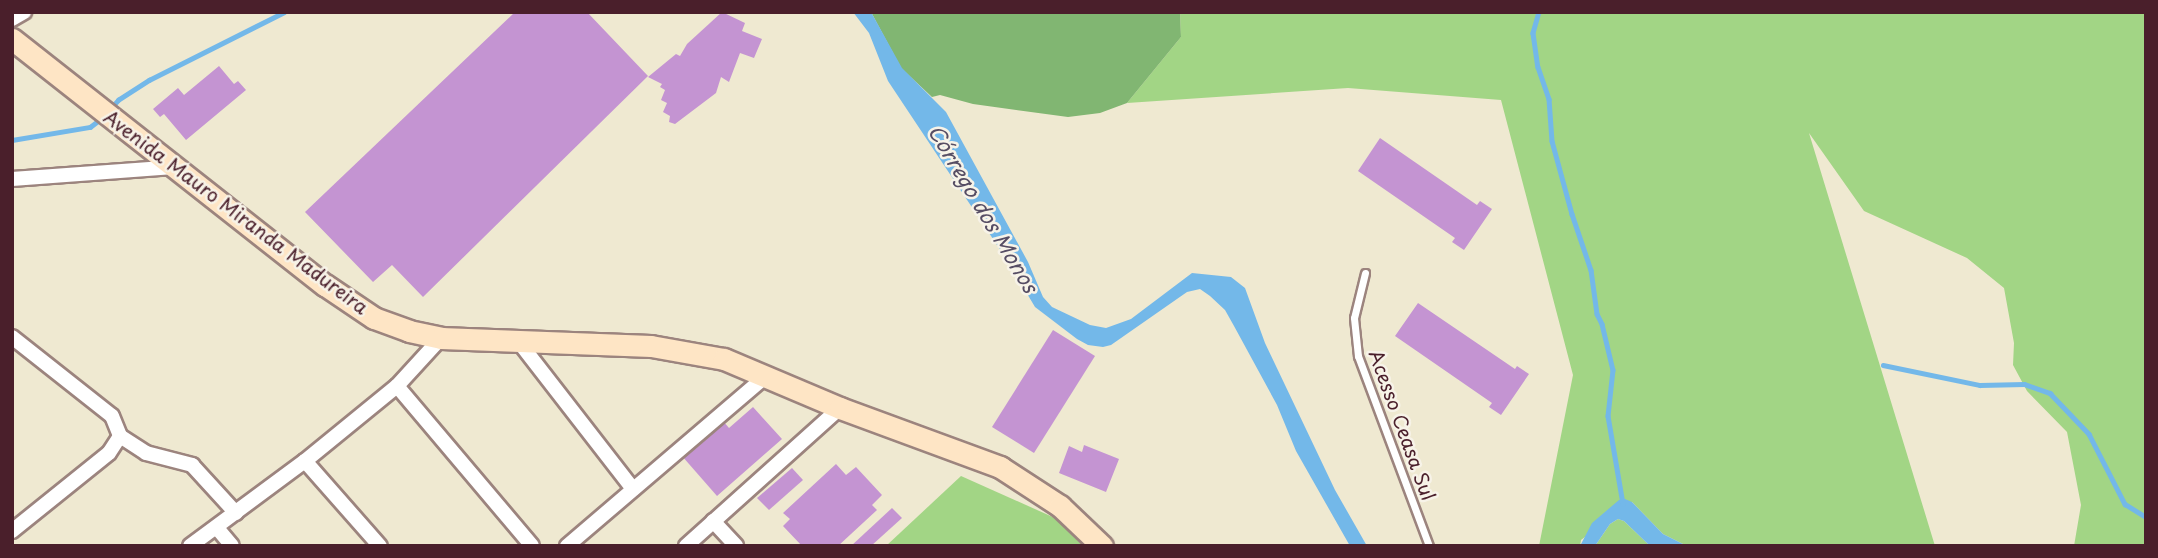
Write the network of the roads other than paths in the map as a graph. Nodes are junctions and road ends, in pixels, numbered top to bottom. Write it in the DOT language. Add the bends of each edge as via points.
graph roads {
  1 [pos="24,12"];
  2 [pos="12,19"];
  3 [pos="12,39"];
  4 [pos="174,167"];
  5 [pos="12,179"];
  6 [pos="1365,273"];
  7 [pos="12,337"];
  8 [pos="441,338"];
  9 [pos="519,342"];
  10 [pos="767,375"];
  11 [pos="397,386"];
  12 [pos="841,408"];
  13 [pos="120,436"];
  14 [pos="304,460"];
  15 [pos="633,489"];
  16 [pos="236,513"];
  17 [pos="713,521"];
  18 [pos="216,528"];
  19 [pos="12,531"];
  20 [pos="190,546"];
  21 [pos="232,546"];
  22 [pos="380,546"];
  23 [pos="533,546"];
  24 [pos="567,546"];
  25 [pos="686,546"];
  26 [pos="736,546"];
  27 [pos="1102,546"];
  28 [pos="1429,546"];
  1 -- 2 [label="street"];
  3 -- 4 [label="main road, Avenida Mauro Miranda Madureira"];
  4 -- 5 [label="street"];
  4 -- 8 [label="main road, Avenida Mauro Miranda Madureira" via="374,318"];
  6 -- 28 [label="lane, Acesso Ceasa Sul" via="1354,318 1358,356"];
  7 -- 13 [label="street" via="112,416"];
  8 -- 9 [label="main road, Avenida Mauro Miranda Madureira"];
  8 -- 11 [label="street"];
  9 -- 10 [label="main road, Avenida Mauro Miranda Madureira" via="687,351"];
  9 -- 15 [label="street"];
  10 -- 12 [label="main road, Avenida Mauro Miranda Madureira"];
  10 -- 15 [label="street"];
  11 -- 14 [label="street"];
  11 -- 23 [label="street"];
  12 -- 17 [label="street"];
  12 -- 27 [label="main road, Avenida Mauro Miranda Madureira" via="1000,467 1060,506"];
  13 -- 16 [label="street" via="146,453 192,465"];
  13 -- 19 [label="street" via="109,453"];
  14 -- 16 [label="street"];
  14 -- 22 [label="street"];
  15 -- 24 [label="street"];
  16 -- 18 [label="street"];
  17 -- 25 [label="street"];
  17 -- 26 [label="street"];
  18 -- 20 [label="street"];
  18 -- 21 [label="street"];
}
